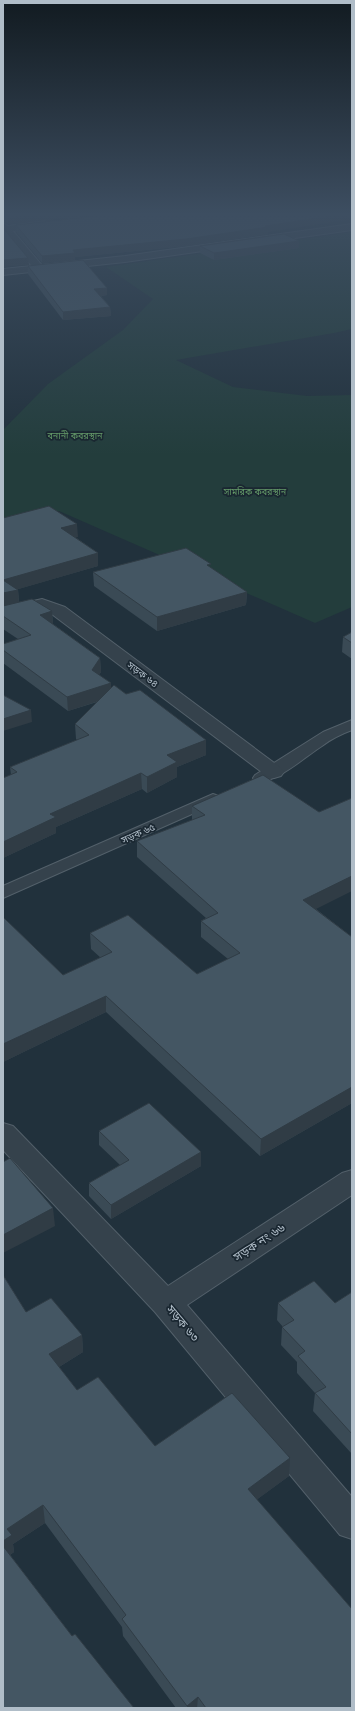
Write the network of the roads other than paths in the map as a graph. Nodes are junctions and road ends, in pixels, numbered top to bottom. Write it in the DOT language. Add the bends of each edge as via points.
graph roads {
  1 [pos="3,614"];
  2 [pos="352,725"];
  3 [pos="274,772"];
  4 [pos="246,785"];
  5 [pos="224,794"];
  6 [pos="3,893"];
  7 [pos="3,1133"];
  8 [pos="352,1181"];
  9 [pos="166,1303"];
  10 [pos="352,1523"];
  1 -- 3 [label="street, সড়ক ৬৪" via="42,604 59,611"];
  2 -- 3 [label="lane" via="336,730"];
  3 -- 4 [label="lane"];
  5 -- 6 [label="lane, সড়ক ৬৫"];
  7 -- 9 [label="street, সড়ক ৬৩"];
  8 -- 9 [label="street, সড়ক নং ৬৬"];
  9 -- 10 [label="street, সড়ক ৬৩"];
}
